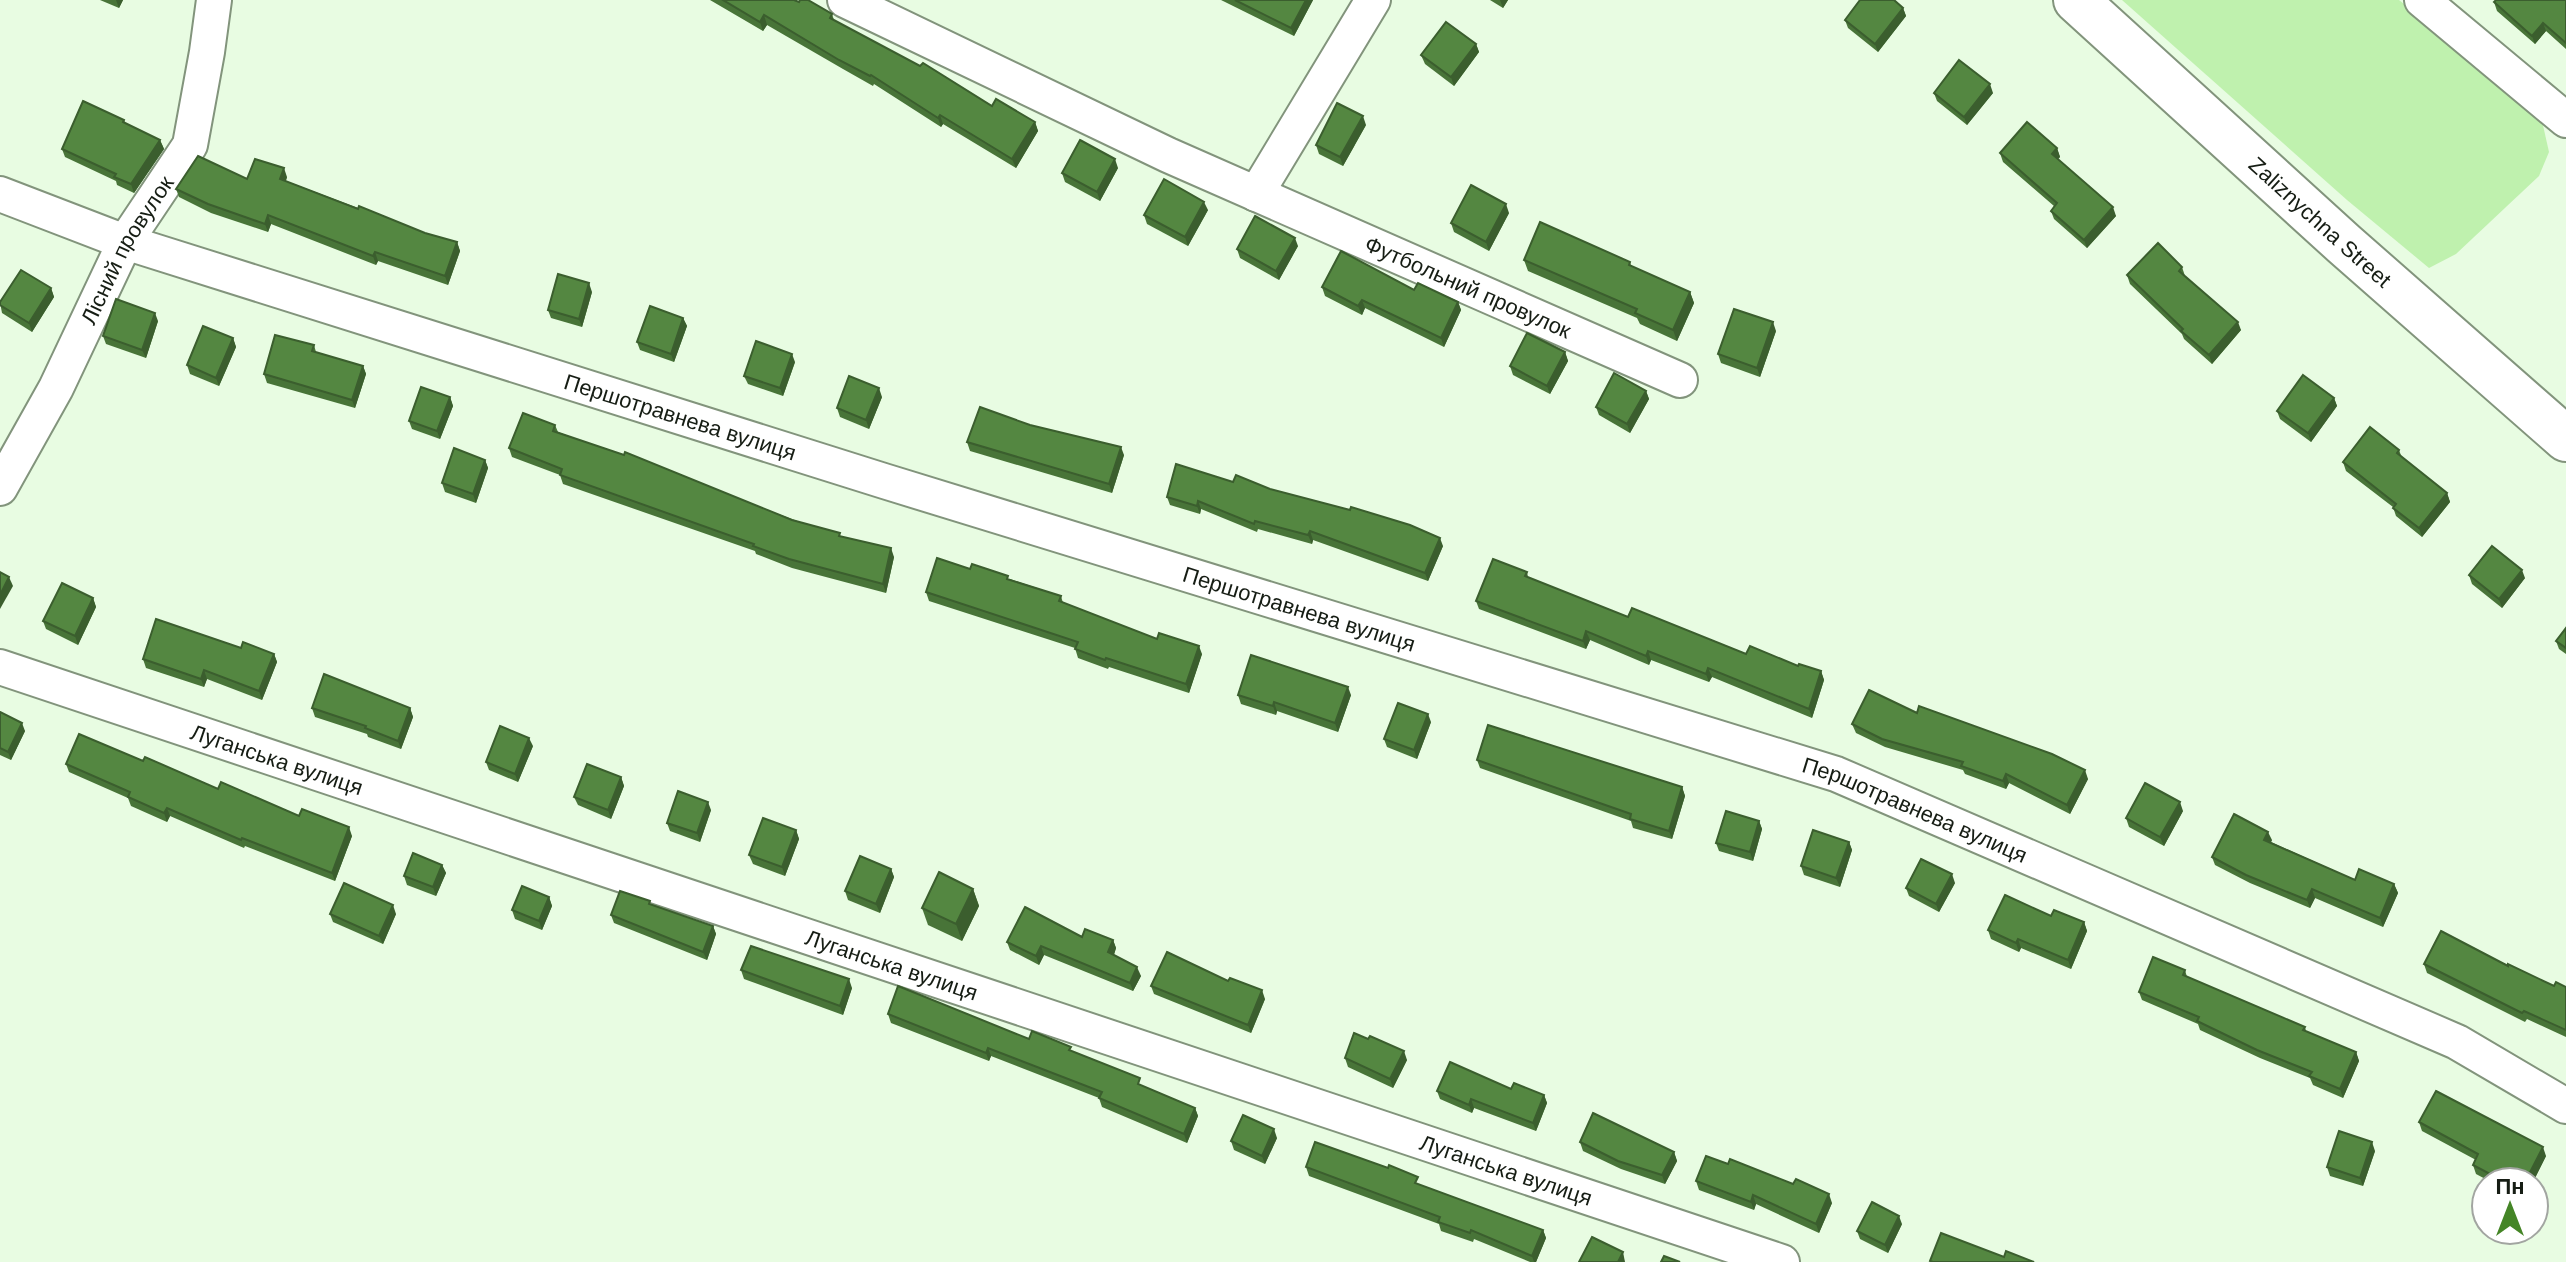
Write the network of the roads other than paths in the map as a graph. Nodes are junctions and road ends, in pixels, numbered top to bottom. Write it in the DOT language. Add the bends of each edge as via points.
graph roads {
  1 [pos="214,0"];
  2 [pos="845,0"];
  3 [pos="1373,0"];
  4 [pos="2076,0"];
  5 [pos="2422,0"];
  6 [pos="2566,120"];
  7 [pos="0,194"];
  8 [pos="1256,194"];
  9 [pos="125,242"];
  10 [pos="1680,380"];
  11 [pos="2566,439"];
  12 [pos="0,488"];
  13 [pos="0,667"];
  14 [pos="2566,1106"];
  15 [pos="1782,1262"];
  1 -- 9 [label="street, Лісний провулок" via="190,145"];
  2 -- 8 [label="street, Футбольний провулок"];
  3 -- 8 [label="street"];
  4 -- 11 [label="main road, Zaliznychna Street"];
  5 -- 6 [label="street"];
  7 -- 9 [label="street, Першотравнева вулиця"];
  8 -- 10 [label="street, Футбольний провулок"];
  9 -- 12 [label="street, Лісний провулок" via="56,388"];
  9 -- 14 [label="street, Першотравнева вулиця" via="1836,774 2457,1042"];
  13 -- 15 [label="street, Луганська вулиця"];
}
